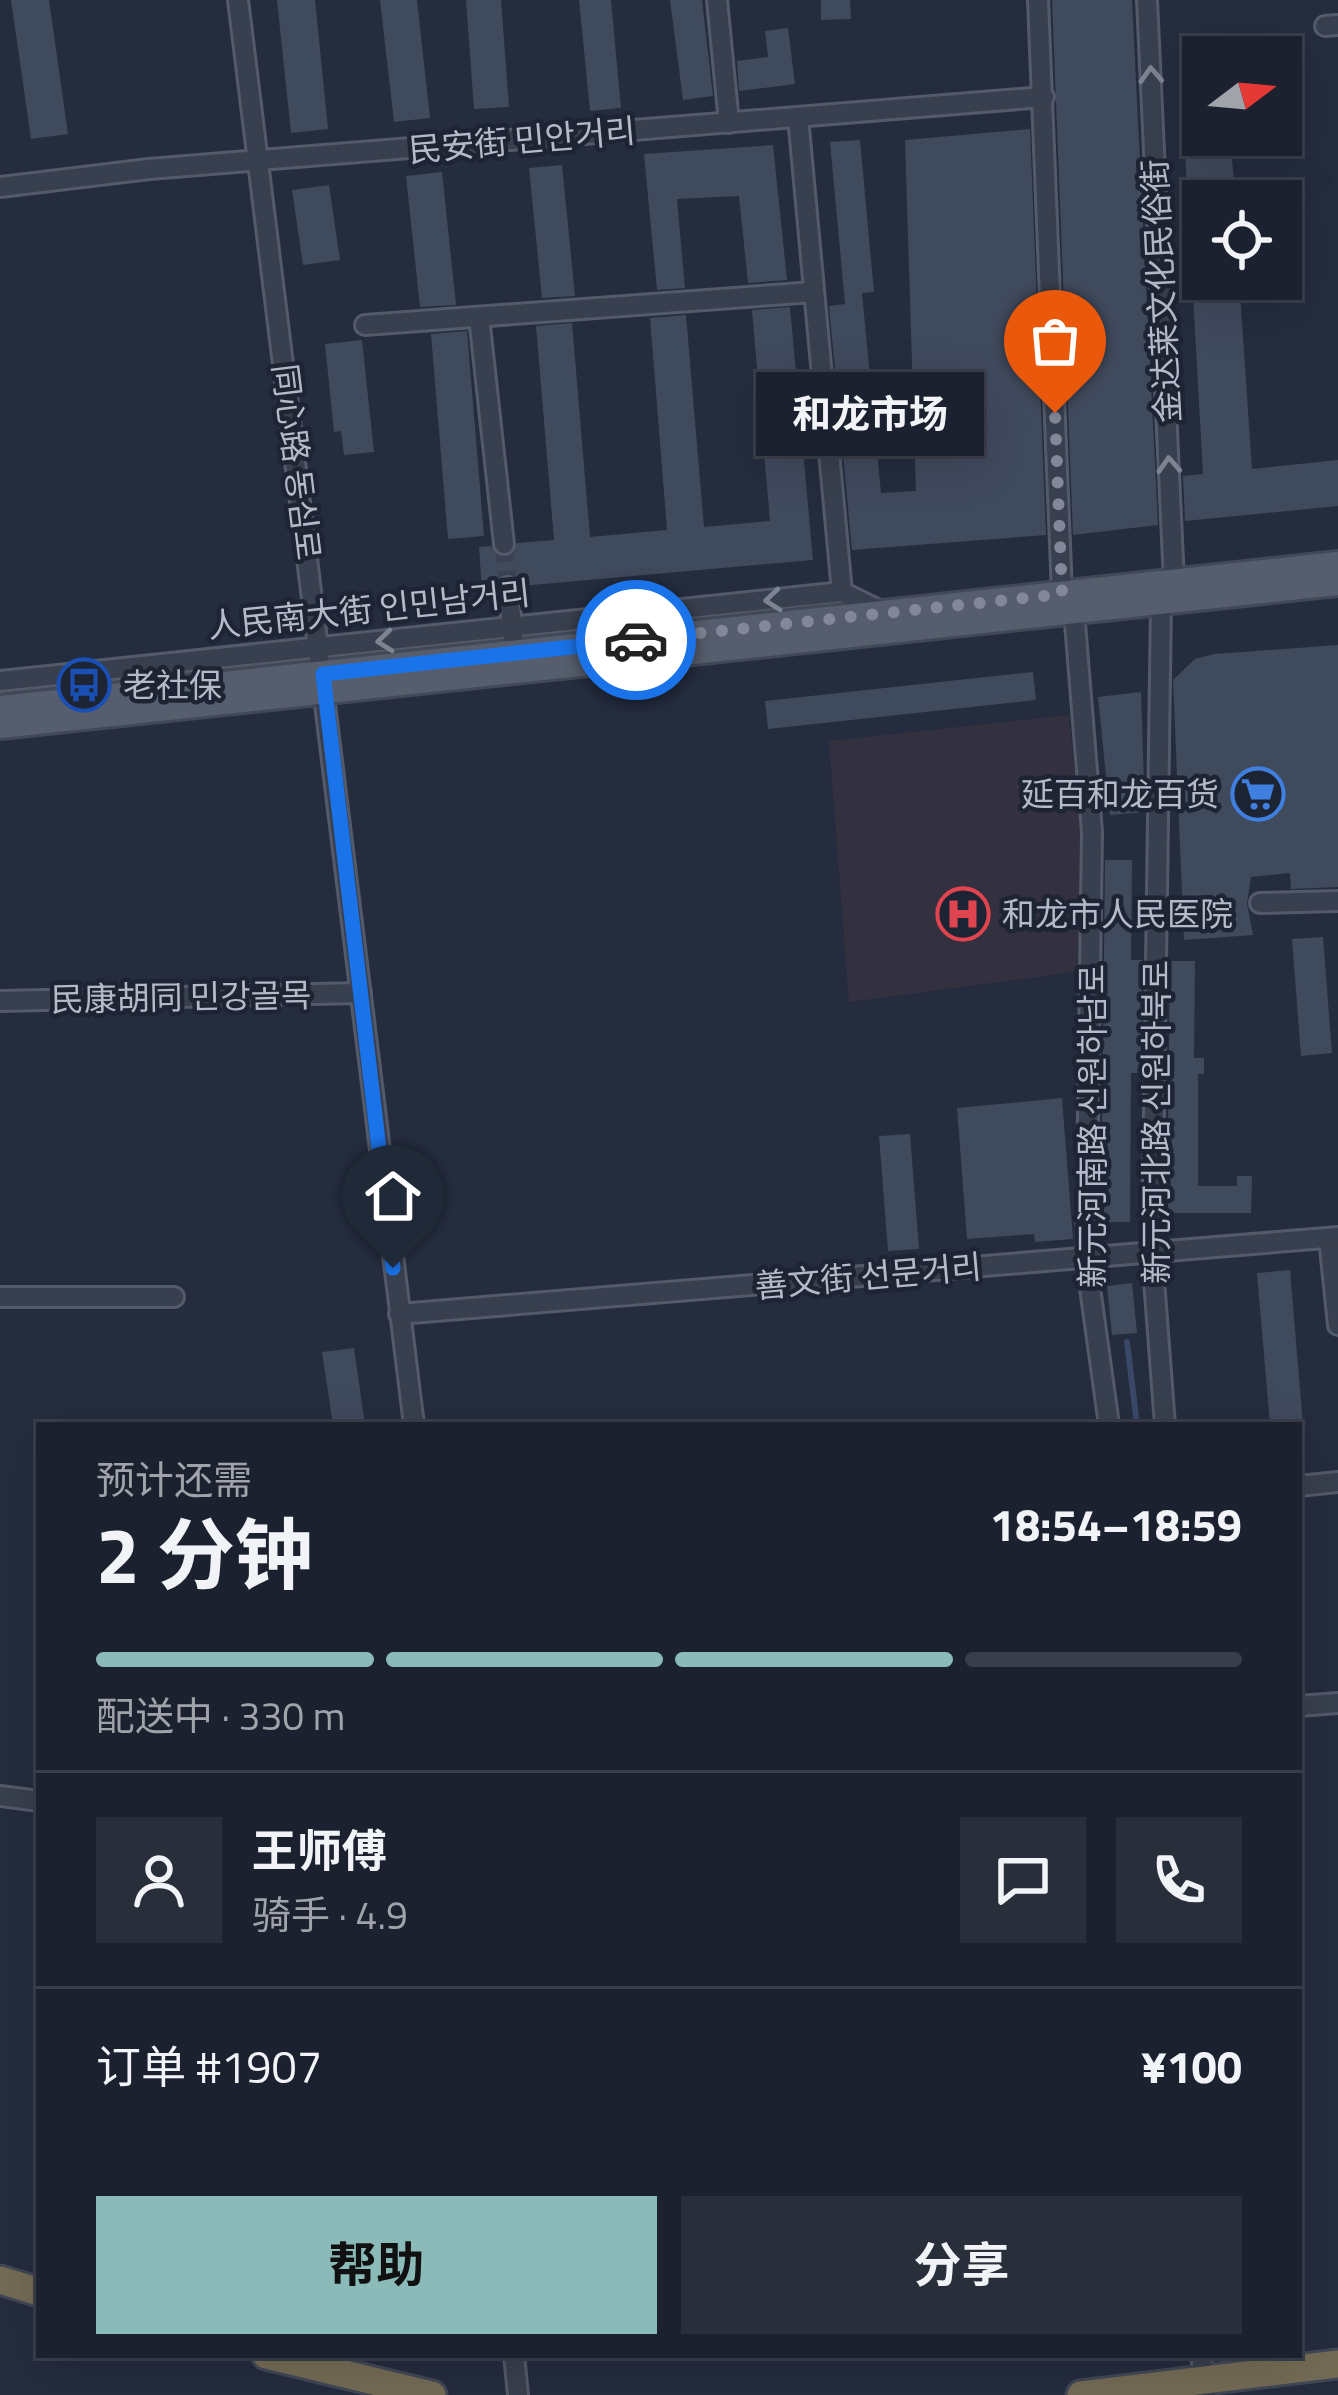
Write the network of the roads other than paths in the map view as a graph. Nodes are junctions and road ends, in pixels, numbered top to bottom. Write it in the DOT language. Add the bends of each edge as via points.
graph roads {
  1 [pos="238,0"];
  2 [pos="717,0"];
  3 [pos="1037,0"];
  4 [pos="1147,0"];
  5 [pos="1043,97"];
  6 [pos="798,117"];
  7 [pos="729,123"];
  8 [pos="260,162"];
  9 [pos="0,188"];
  10 [pos="814,292"];
  11 [pos="478,316"];
  12 [pos="365,325"];
  13 [pos="504,544"];
  14 [pos="1338,564"];
  15 [pos="1338,583"];
  16 [pos="508,587"];
  17 [pos="842,592"];
  18 [pos="1168,592"];
  19 [pos="1068,603"];
  20 [pos="884,613"];
  21 [pos="514,640"];
  22 [pos="320,648"];
  23 [pos="0,681"];
  24 [pos="324,683"];
  25 [pos="0,708"];
  26 [pos="0,726"];
  27 [pos="1338,901"];
  28 [pos="1260,903"];
  29 [pos="361,993"];
  30 [pos="0,1001"];
  31 [pos="1334,1237"];
  32 [pos="1152,1254"];
  33 [pos="1086,1259"];
  34 [pos="0,1297"];
  35 [pos="174,1297"];
  36 [pos="399,1314"];
  37 [pos="1338,1325"];
  38 [pos="414,1422"];
  39 [pos="1109,1422"];
  40 [pos="1165,1422"];
  41 [pos="1338,1483"];
  42 [pos="1302,1486"];
  43 [pos="1338,1703"];
  44 [pos="1302,1706"];
  45 [pos="0,1796"];
  46 [pos="36,1801"];
  47 [pos="0,2280"];
  48 [pos="36,2291"];
  49 [pos="278,2358"];
  50 [pos="514,2358"];
  51 [pos="1338,2364"];
  52 [pos="1259,2365"];
  53 [pos="1204,2377"];
  54 [pos="432,2395"];
  55 [pos="518,2395"];
  56 [pos="1081,2395"];
  1 -- 8 [label="street, 同心路 동심로"];
  2 -- 7 [label="street"];
  3 -- 5 [label="street, 新元河南路 신원하남로"];
  18 -- 4 [label="street, 金达莱文化民俗街, one-way"];
  5 -- 6 [label="street, 民安街 민안거리"];
  5 -- 19 [label="street, 新元河南路 신원하남로"];
  6 -- 7 [label="street, 民安街 민안거리"];
  6 -- 10 [label="street"];
  7 -- 8 [label="street, 民安街 민안거리"];
  8 -- 9 [label="street, 民安街 민안거리"];
  8 -- 22 [label="street, 同心路 동심로"];
  10 -- 11 [label="street"];
  10 -- 17 [label="street"];
  11 -- 12 [label="street"];
  11 -- 13 [label="street"];
  14 -- 18 [label="main road, 人民南大街 인민남거리"];
  15 -- 18 [label="main road, 人民南大街 인민남거리"];
  16 -- 21 [label="street"];
  17 -- 20 [label="street"];
  17 -- 21 [label="street, 人民南大街 인민남거리, one-way"];
  18 -- 19 [label="main road, 人民南大街 인민남거리"];
  18 -- 32 [label="street, 新元河北路 신원하북로"];
  19 -- 20 [label="main road, 人民南大街 인민남거리"];
  19 -- 24 [label="main road, 人民南大街 인민남거리"];
  19 -- 33 [label="street, 新元河南路 신원하남로" via="1092,832"];
  20 -- 21 [label="main road, 人民南大街 인민남거리"];
  21 -- 22 [label="street, 人民南大街 인민남거리, one-way"];
  21 -- 24 [label="main road, 人民南大街 인민남거리"];
  22 -- 23 [label="street, 人民南大街 인민남거리"];
  22 -- 24 [label="street, 同心路 동심로"];
  24 -- 25 [label="main road, 人民南大街 인민남거리"];
  24 -- 26 [label="main road, 人民南大街 인민남거리"];
  24 -- 29 [label="street, 同心路 동심로"];
  27 -- 28 [label="street"];
  29 -- 30 [label="street, 民康胡同 민강골목"];
  29 -- 36 [label="street, 同心路 동심로"];
  31 -- 32 [label="street, 善文街 선문거리"];
  31 -- 37 [label="street"];
  32 -- 33 [label="street, 善文街 선문거리"];
  32 -- 40 [label="street, 新元河北路 신원하북로"];
  33 -- 36 [label="street, 善文街 선문거리"];
  33 -- 39 [label="street, 新元河南路 신원하남로"];
  34 -- 35 [label="street"];
  36 -- 38 [label="street, 同心路 동심로"];
  41 -- 42 [label="street"];
  43 -- 44 [label="street"];
  45 -- 46 [label="street"];
  47 -- 48 [label="highway"];
  49 -- 54 [label="highway"];
  50 -- 55 [label="street"];
  51 -- 52 [label="highway"];
  52 -- 53 [label="highway"];
  53 -- 56 [label="highway"];
}
